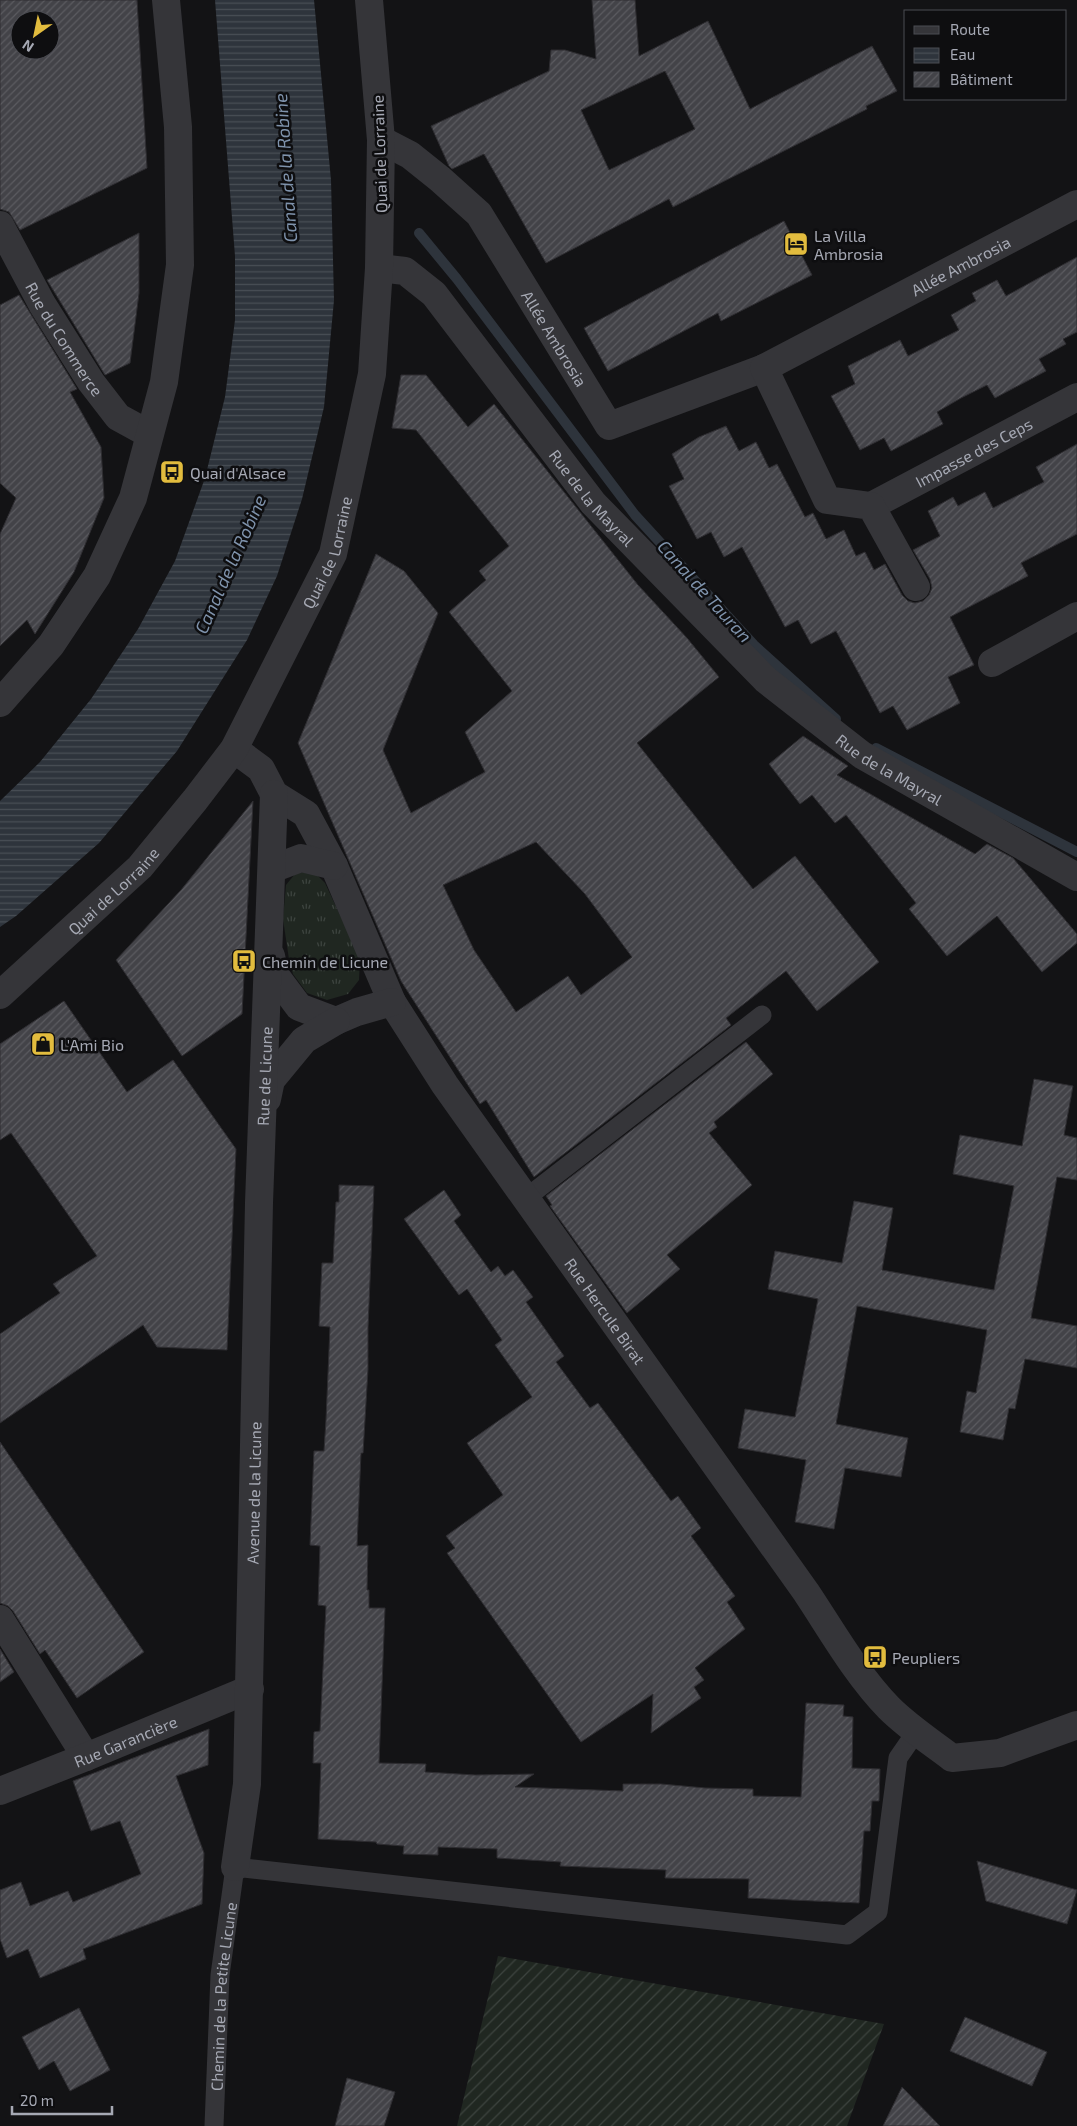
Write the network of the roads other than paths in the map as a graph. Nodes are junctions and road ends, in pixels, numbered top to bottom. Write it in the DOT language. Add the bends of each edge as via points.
graph roads {
  1 [pos="166,0"];
  2 [pos="369,0"];
  3 [pos="381,140"];
  4 [pos="1077,204"];
  5 [pos="0,225"];
  6 [pos="379,268"];
  7 [pos="764,368"];
  8 [pos="1077,397"];
  9 [pos="149,434"];
  10 [pos="871,506"];
  11 [pos="916,587"];
  12 [pos="1077,616"];
  13 [pos="992,663"];
  14 [pos="0,703"];
  15 [pos="234,749"];
  16 [pos="274,794"];
  17 [pos="334,866"];
  18 [pos="272,869"];
  19 [pos="1077,877"];
  20 [pos="267,934"];
  21 [pos="0,995"];
  22 [pos="392,1002"];
  23 [pos="762,1015"];
  24 [pos="336,1021"];
  25 [pos="263,1118"];
  26 [pos="526,1198"];
  27 [pos="0,1619"];
  28 [pos="250,1689"];
  29 [pos="1077,1724"];
  30 [pos="916,1732"];
  31 [pos="86,1757"];
  32 [pos="0,1791"];
  33 [pos="236,1867"];
  34 [pos="214,2126"];
  1 -- 9 [label="street" via="178,127 180,265 164,382"];
  2 -- 3 [label="street, Quai de Lorraine"];
  3 -- 6 [label="street, Quai de Lorraine"];
  3 -- 7 [label="street, Allée Ambrosia" via="410,155 480,214 609,426"];
  4 -- 7 [label="street, Allée Ambrosia"];
  5 -- 9 [label="street, Rue du Commerce" via="42,304 90,382 118,417"];
  6 -- 15 [label="street, Quai de Lorraine" via="372,374 334,554"];
  6 -- 19 [label="street, Rue de la Mayral" via="405,271 434,294 593,503 766,680 862,755"];
  7 -- 10 [label="street" via="827,500"];
  8 -- 10 [label="street, Impasse des Ceps"];
  9 -- 14 [label="street" via="133,498 97,576 51,645"];
  10 -- 11 [label="street"];
  12 -- 13 [label="street"];
  15 -- 16 [label="street" via="261,769"];
  15 -- 21 [label="street, Quai de Lorraine" via="140,867"];
  16 -- 17 [label="street, Rue Hercule Birat" via="306,814"];
  16 -- 18 [label="street, Rue de Licune"];
  17 -- 18 [label="street" via="301,858"];
  17 -- 22 [label="street, Rue Hercule Birat"];
  18 -- 20 [label="street, Rue de Licune"];
  20 -- 24 [label="street, Rue de Licune" via="275,975 299,1007"];
  20 -- 25 [label="street, Rue de Licune"];
  22 -- 24 [label="street, Rue de Licune"];
  22 -- 26 [label="street, Rue Hercule Birat" via="445,1085"];
  23 -- 26 [label="lane"];
  24 -- 25 [label="street, Rue de Licune" via="304,1040 272,1080"];
  25 -- 28 [label="street, Avenue de la Licune" via="258,1213"];
  26 -- 30 [label="street, Rue Hercule Birat" via="856,1667 889,1707"];
  27 -- 31 [label="street"];
  28 -- 31 [label="street, Rue Garancière"];
  28 -- 33 [label="street, Avenue de la Licune" via="247,1784"];
  29 -- 30 [label="street, Rue Hercule Birat" via="1000,1753 952,1758"];
  30 -- 33 [label="lane" via="898,1758 878,1912 847,1935"];
  31 -- 32 [label="street, Rue Garancière"];
  33 -- 34 [label="lane, Chemin de la Petite Licune" via="220,1975"];
}
